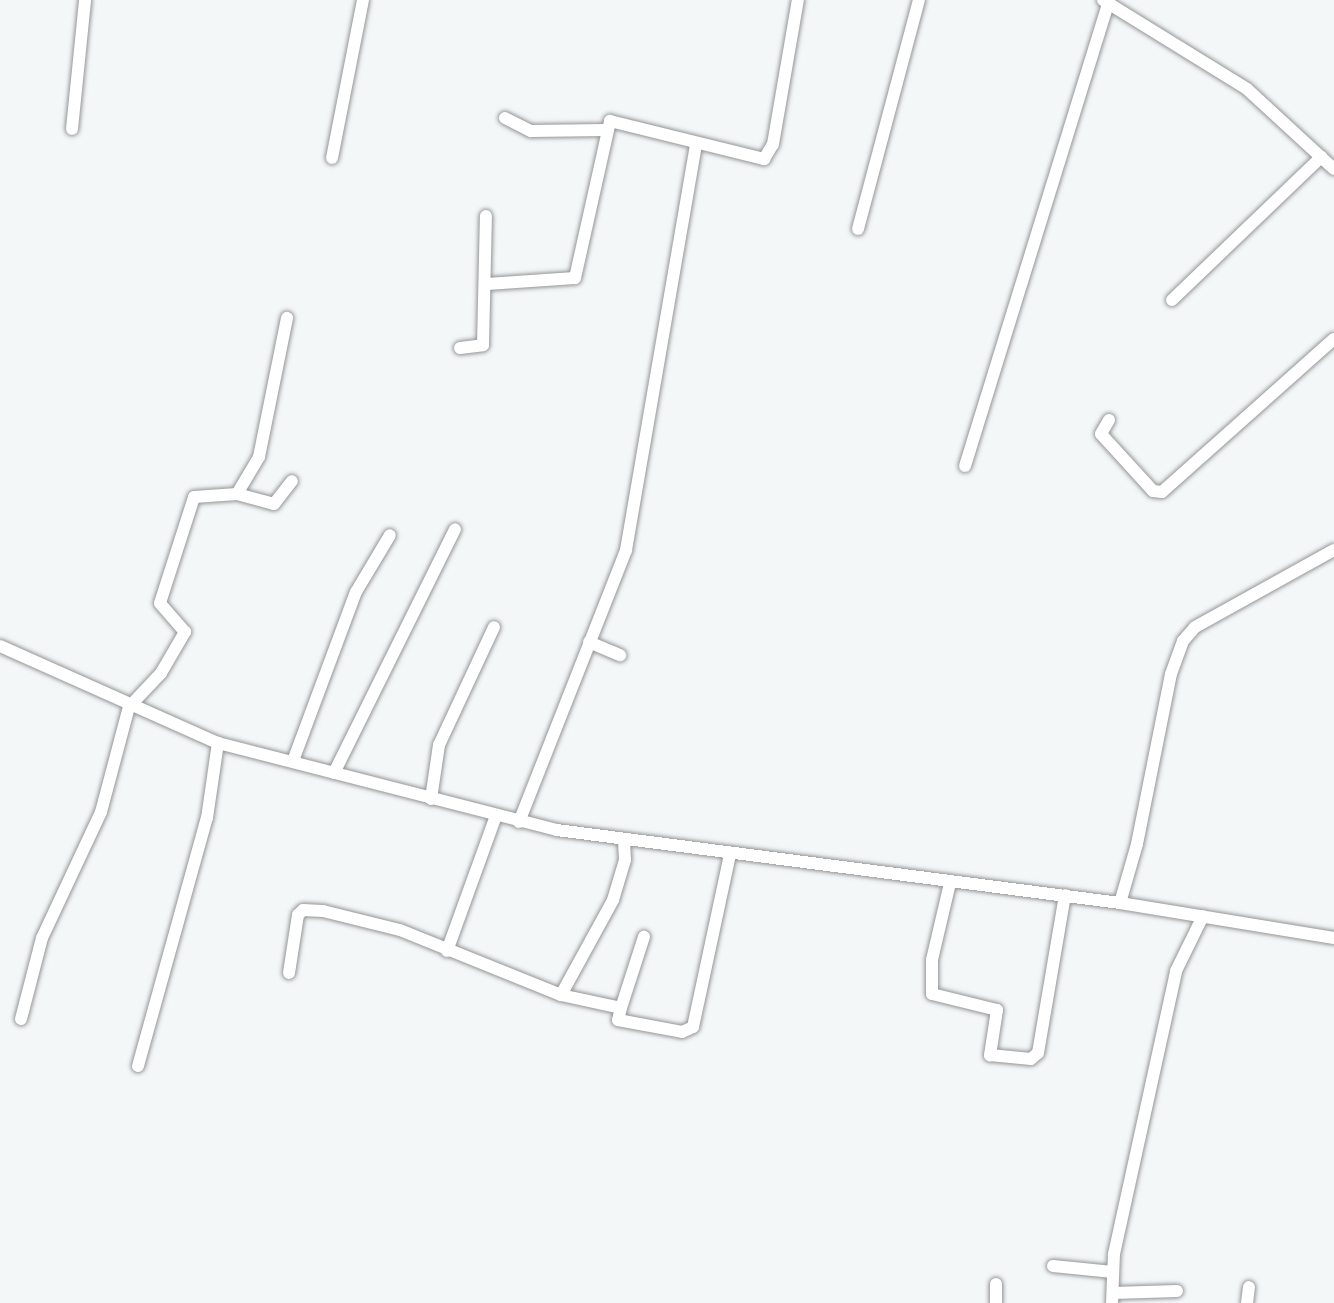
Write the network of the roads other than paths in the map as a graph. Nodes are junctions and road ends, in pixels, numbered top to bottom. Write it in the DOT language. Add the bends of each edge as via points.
graph roads {
  1 [pos="85,0"];
  2 [pos="363,0"];
  3 [pos="798,0"];
  4 [pos="919,0"];
  5 [pos="1107,1"];
  6 [pos="505,118"];
  7 [pos="72,129"];
  8 [pos="605,130"];
  9 [pos="696,146"];
  10 [pos="1321,157"];
  11 [pos="332,158"];
  12 [pos="1334,169"];
  13 [pos="486,216"];
  14 [pos="858,229"];
  15 [pos="487,284"];
  16 [pos="1172,300"];
  17 [pos="287,318"];
  18 [pos="1334,339"];
  19 [pos="460,348"];
  20 [pos="1109,420"];
  21 [pos="965,466"];
  22 [pos="292,481"];
  23 [pos="237,494"];
  24 [pos="455,529"];
  25 [pos="390,535"];
  26 [pos="1334,550"];
  27 [pos="494,627"];
  28 [pos="589,642"];
  29 [pos="0,646"];
  30 [pos="620,655"];
  31 [pos="129,707"];
  32 [pos="218,743"];
  33 [pos="293,761"];
  34 [pos="334,773"];
  35 [pos="431,799"];
  36 [pos="496,816"];
  37 [pos="519,822"];
  38 [pos="624,841"];
  39 [pos="730,855"];
  40 [pos="950,883"];
  41 [pos="1065,895"];
  42 [pos="1120,903"];
  43 [pos="1203,916"];
  44 [pos="644,937"];
  45 [pos="1334,938"];
  46 [pos="447,951"];
  47 [pos="289,973"];
  48 [pos="561,995"];
  49 [pos="621,1008"];
  50 [pos="21,1019"];
  51 [pos="138,1066"];
  52 [pos="1053,1266"];
  53 [pos="1113,1272"];
  54 [pos="996,1284"];
  55 [pos="1249,1287"];
  56 [pos="1177,1291"];
  57 [pos="1112,1298"];
  58 [pos="996,1303"];
  59 [pos="1247,1303"];
  1 -- 7 [label="street"];
  2 -- 11 [label="street"];
  3 -- 9 [label="street" via="768,155 761,160"];
  4 -- 14 [label="street"];
  5 -- 10 [label="street" via="1247,89"];
  5 -- 21 [label="street"];
  6 -- 8 [label="street" via="531,131"];
  8 -- 9 [label="street" via="615,120"];
  8 -- 15 [label="street" via="575,278"];
  9 -- 28 [label="street" via="626,550"];
  10 -- 12 [label="street"];
  10 -- 16 [label="street"];
  13 -- 15 [label="street"];
  15 -- 19 [label="street" via="483,345"];
  17 -- 23 [label="street" via="259,457"];
  18 -- 20 [label="street" via="1162,492 1153,491 1101,434"];
  22 -- 23 [label="street" via="274,504"];
  23 -- 31 [label="street" via="194,497 160,603 185,632 161,673"];
  24 -- 34 [label="street"];
  25 -- 33 [label="street" via="356,592"];
  26 -- 42 [label="street" via="1195,627 1183,641"];
  27 -- 35 [label="street" via="439,745"];
  28 -- 30 [label="street"];
  28 -- 37 [label="street"];
  29 -- 31 [label="street"];
  31 -- 32 [label="street"];
  31 -- 50 [label="street" via="104,801 42,938"];
  32 -- 33 [label="street"];
  32 -- 51 [label="street" via="207,818"];
  33 -- 34 [label="street"];
  34 -- 35 [label="street"];
  35 -- 36 [label="street"];
  36 -- 37 [label="street"];
  36 -- 46 [label="street"];
  37 -- 38 [label="street"];
  38 -- 39 [label="street"];
  38 -- 48 [label="street" via="625,860 613,900"];
  39 -- 40 [label="street"];
  39 -- 49 [label="street" via="693,1027 682,1032 618,1020"];
  40 -- 41 [label="street"];
  40 -- 41 [label="street" via="932,960 932,994 997,1010 990,1055 1031,1059 1038,1053"];
  41 -- 42 [label="street"];
  42 -- 43 [label="street"];
  43 -- 45 [label="street"];
  43 -- 53 [label="street" via="1176,971"];
  44 -- 49 [label="street"];
  46 -- 47 [label="street" via="365,920 303,910"];
  46 -- 48 [label="street"];
  48 -- 49 [label="street"];
  52 -- 53 [label="street"];
  53 -- 57 [label="street"];
  54 -- 58 [label="street"];
  55 -- 59 [label="street"];
  56 -- 57 [label="street"];
}
